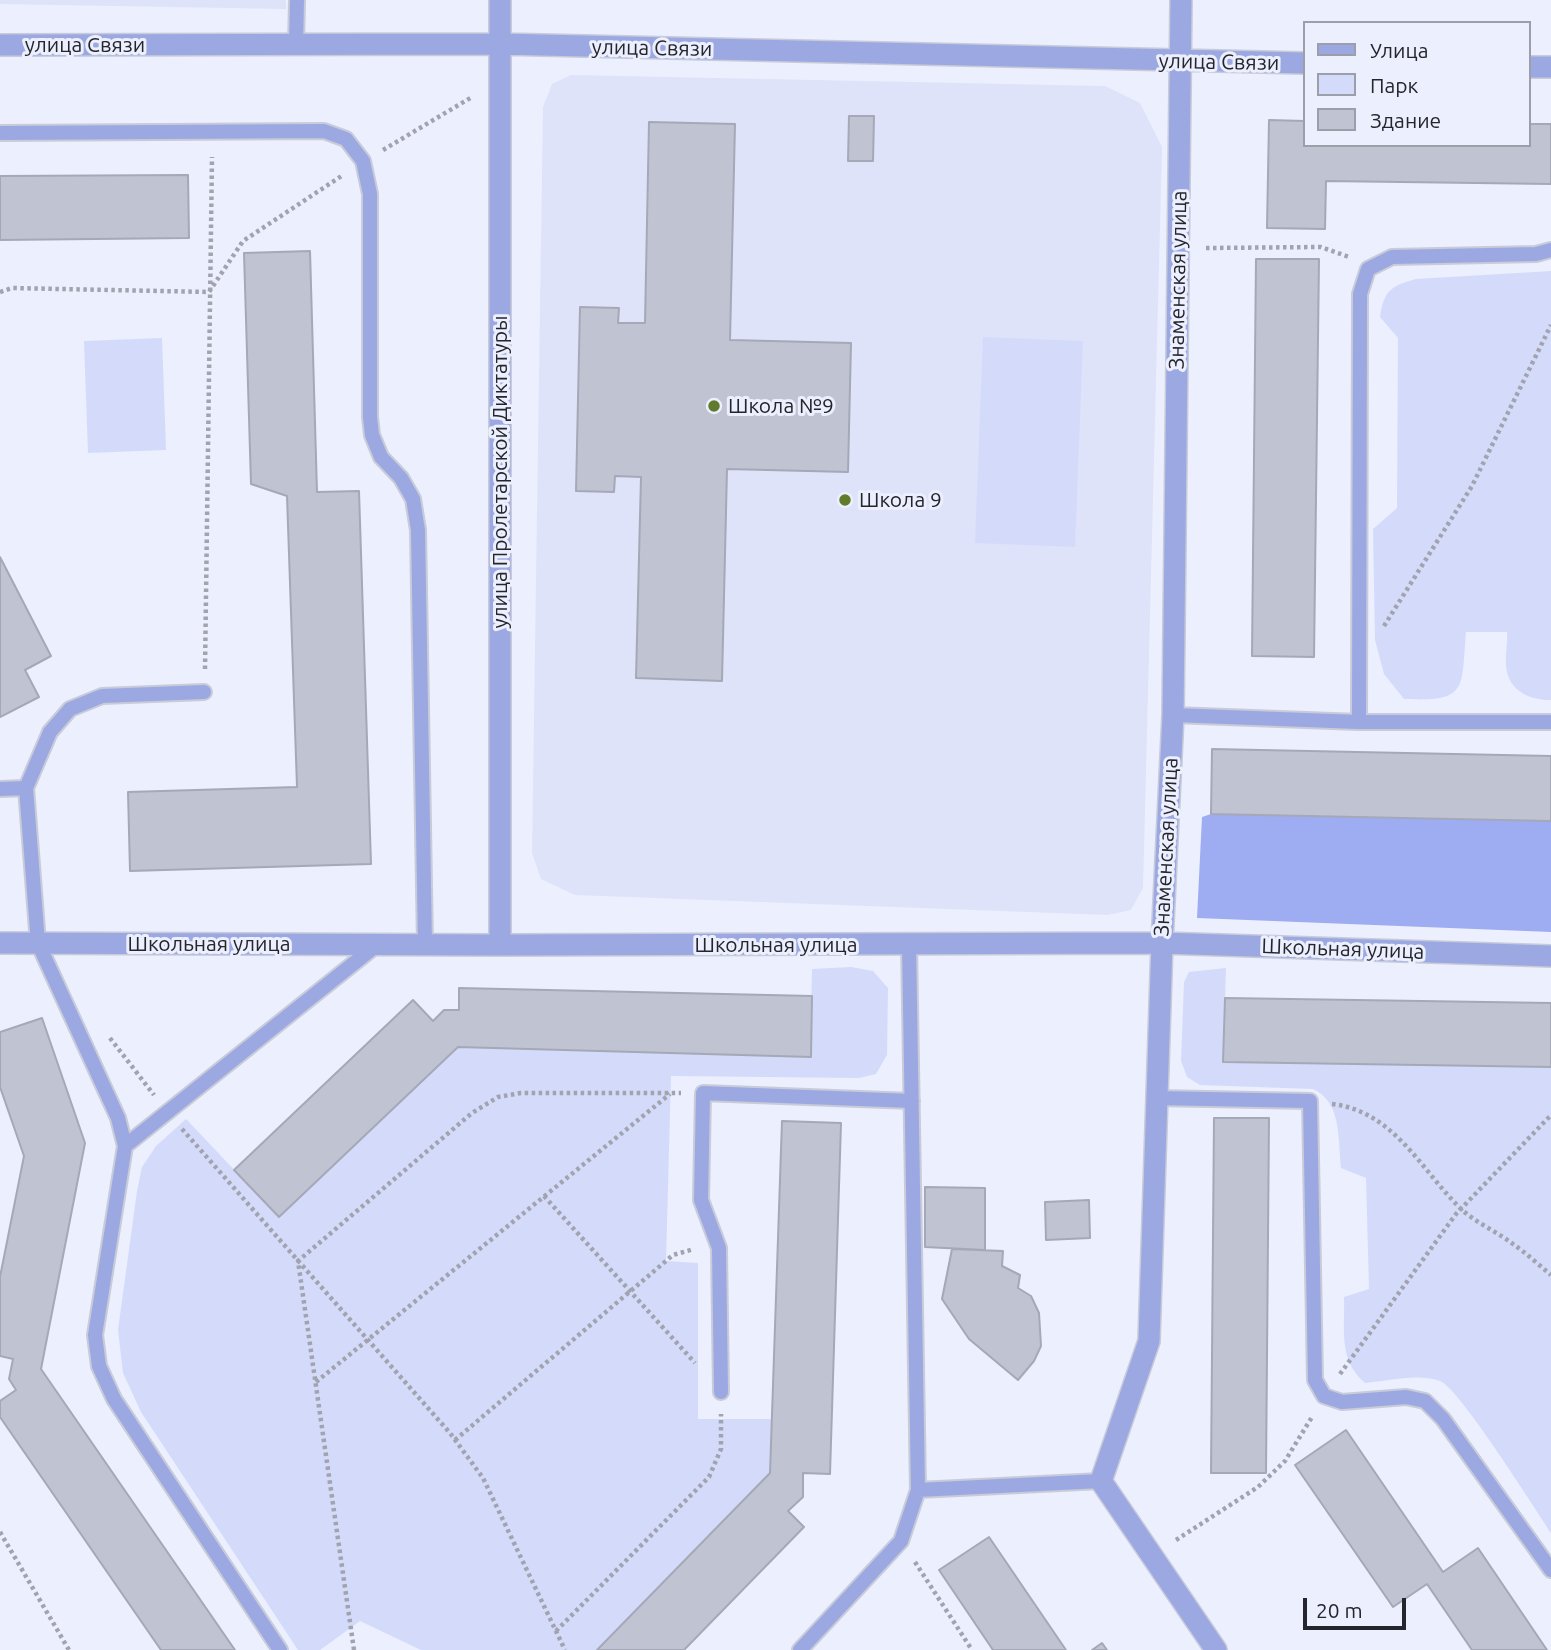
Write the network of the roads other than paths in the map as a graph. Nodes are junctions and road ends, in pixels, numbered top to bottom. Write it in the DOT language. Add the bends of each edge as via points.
graph roads {
  1 [pos="296,0"];
  2 [pos="500,0"];
  3 [pos="1181,0"];
  4 [pos="500,44"];
  5 [pos="0,45"];
  6 [pos="296,45"];
  7 [pos="1181,61"];
  8 [pos="1302,63"];
  9 [pos="1530,67"];
  10 [pos="1551,67"];
  11 [pos="0,133"];
  12 [pos="1551,250"];
  13 [pos="204,692"];
  14 [pos="1173,715"];
  15 [pos="1359,722"];
  16 [pos="1551,722"];
  17 [pos="26,788"];
  18 [pos="0,789"];
  19 [pos="0,943"];
  20 [pos="38,943"];
  21 [pos="1162,943"];
  22 [pos="378,944"];
  23 [pos="425,944"];
  24 [pos="909,944"];
  25 [pos="500,945"];
  26 [pos="1551,956"];
  27 [pos="1156,1098"];
  28 [pos="912,1101"];
  29 [pos="125,1146"];
  30 [pos="721,1392"];
  31 [pos="1101,1481"];
  32 [pos="918,1490"];
  33 [pos="1551,1570"];
  34 [pos="280,1650"];
  35 [pos="800,1650"];
  36 [pos="1216,1650"];
  1 -- 6 [label="lane"];
  2 -- 4 [label="street, улица Пролетарской Диктатуры"];
  3 -- 7 [label="street, Знаменская улица"];
  4 -- 6 [label="street, улица Связи"];
  4 -- 7 [label="street, улица Связи"];
  4 -- 25 [label="street, улица Пролетарской Диктатуры"];
  5 -- 6 [label="street, улица Связи"];
  7 -- 8 [label="street, улица Связи"];
  7 -- 14 [label="street, Знаменская улица"];
  9 -- 10 [label="street"];
  11 -- 23 [label="lane" via="324,131 345,139 363,161 370,194 372,435 413,499 418,530"];
  12 -- 15 [label="lane" via="1392,257 1368,269 1360,293"];
  13 -- 17 [label="lane" via="102,696 70,709 50,732"];
  14 -- 15 [label="lane"];
  14 -- 21 [label="street, Знаменская улица"];
  15 -- 16 [label="lane"];
  17 -- 18 [label="lane"];
  17 -- 20 [label="lane"];
  19 -- 20 [label="street, Школьная улица"];
  20 -- 22 [label="street, Школьная улица"];
  20 -- 29 [label="lane" via="118,1118"];
  21 -- 24 [label="street, Школьная улица"];
  21 -- 26 [label="street, Школьная улица"];
  21 -- 27 [label="street, Знаменская улица"];
  22 -- 23 [label="street, Школьная улица"];
  22 -- 29 [label="lane"];
  23 -- 25 [label="street, Школьная улица"];
  24 -- 25 [label="street, Школьная улица"];
  24 -- 28 [label="lane"];
  27 -- 31 [label="street, Знаменская улица" via="1149,1341"];
  27 -- 33 [label="lane" via="1310,1101 1315,1380 1324,1396 1342,1402 1406,1397 1425,1401 1443,1419"];
  28 -- 30 [label="lane" via="703,1093 701,1200 719,1248"];
  28 -- 32 [label="lane"];
  29 -- 34 [label="lane" via="95,1335 99,1366 114,1399"];
  31 -- 32 [label="lane"];
  31 -- 36 [label="street"];
  32 -- 35 [label="lane" via="901,1541"];
}
